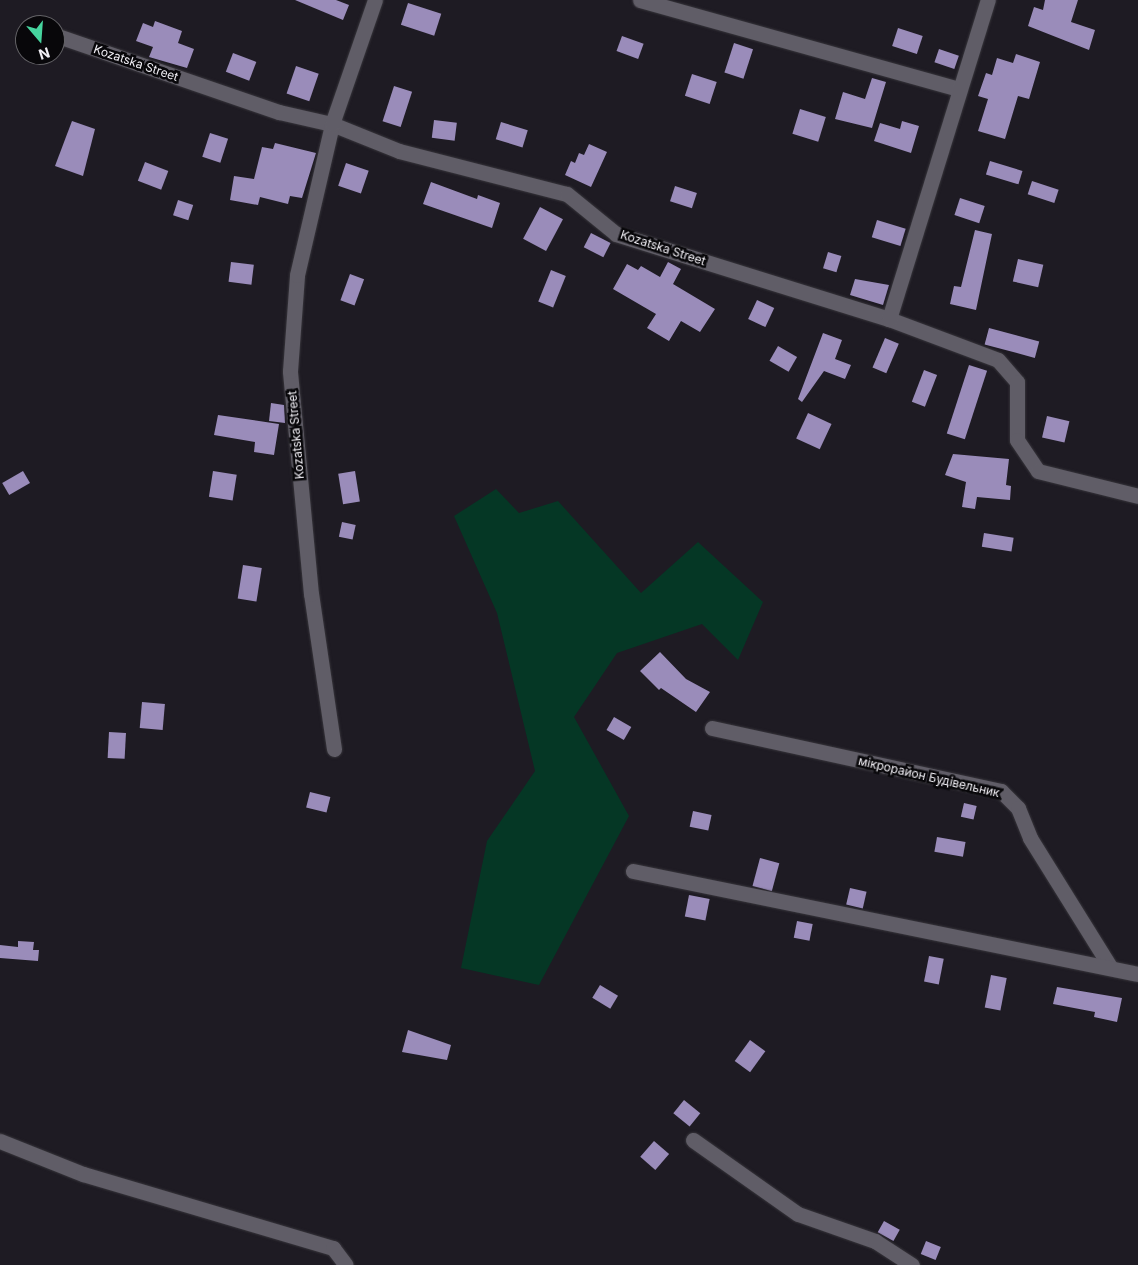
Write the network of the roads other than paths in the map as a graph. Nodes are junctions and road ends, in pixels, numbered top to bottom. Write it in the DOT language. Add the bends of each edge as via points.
graph roads {
  1 [pos="376,0"];
  2 [pos="640,0"];
  3 [pos="988,0"];
  4 [pos="65,37"];
  5 [pos="958,89"];
  6 [pos="332,124"];
  7 [pos="889,319"];
  8 [pos="1138,496"];
  9 [pos="712,728"];
  10 [pos="334,749"];
  11 [pos="633,871"];
  12 [pos="1111,968"];
  13 [pos="1138,974"];
  14 [pos="693,1140"];
  15 [pos="0,1141"];
  16 [pos="346,1265"];
  17 [pos="912,1265"];
  1 -- 6 [label="street, Kozatska Street"];
  2 -- 5 [label="street"];
  3 -- 5 [label="street"];
  4 -- 6 [label="street, Kozatska Street" via="279,112"];
  5 -- 7 [label="street"];
  6 -- 7 [label="street, Kozatska Street" via="399,151 567,194 616,234"];
  6 -- 10 [label="street, Kozatska Street" via="297,275 290,371 311,594"];
  7 -- 8 [label="street, Kozatska Street" via="998,360 1018,382 1017,440 1038,471"];
  9 -- 12 [label="street, мікрорайон Будівельник" via="1001,791 1018,808 1030,838"];
  11 -- 12 [label="street"];
  12 -- 13 [label="street"];
  14 -- 17 [label="street" via="798,1214 874,1241"];
  15 -- 16 [label="street" via="83,1174 332,1248"];
}
